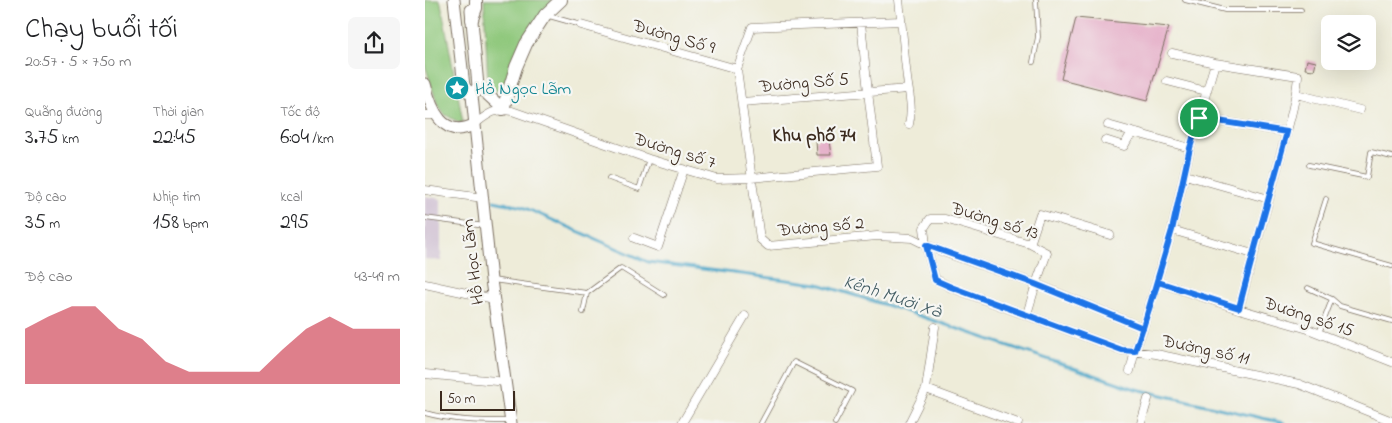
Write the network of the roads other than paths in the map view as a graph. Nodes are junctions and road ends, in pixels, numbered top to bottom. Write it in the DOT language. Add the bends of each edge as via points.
graph roads {
  1 [pos="470,0"];
  2 [pos="476,0"];
  3 [pos="561,0"];
  4 [pos="899,0"];
  5 [pos="1036,0"];
  6 [pos="1185,0"];
  7 [pos="453,1"];
  8 [pos="1301,10"];
  9 [pos="545,15"];
  10 [pos="472,19"];
  11 [pos="901,21"];
  12 [pos="861,23"];
  13 [pos="581,25"];
  14 [pos="1172,53"];
  15 [pos="1033,62"];
  16 [pos="1215,63"];
  17 [pos="737,69"];
  18 [pos="1167,81"];
  19 [pos="425,84"];
  20 [pos="908,89"];
  21 [pos="475,91"];
  22 [pos="1206,91"];
  23 [pos="868,92"];
  24 [pos="1296,94"];
  25 [pos="742,102"];
  26 [pos="503,109"];
  27 [pos="1359,110"];
  28 [pos="430,115"];
  29 [pos="1199,118"];
  30 [pos="475,124"];
  31 [pos="909,124"];
  32 [pos="1108,126"];
  33 [pos="1287,132"];
  34 [pos="1136,133"];
  35 [pos="1105,140"];
  36 [pos="1190,148"];
  37 [pos="1392,157"];
  38 [pos="649,159"];
  39 [pos="1309,166"];
  40 [pos="684,169"];
  41 [pos="1185,175"];
  42 [pos="609,178"];
  43 [pos="751,178"];
  44 [pos="425,190"];
  45 [pos="483,198"];
  46 [pos="1269,199"];
  47 [pos="1325,199"];
  48 [pos="425,218"];
  49 [pos="485,226"];
  50 [pos="1172,230"];
  51 [pos="1110,235"];
  52 [pos="634,238"];
  53 [pos="1031,244"];
  54 [pos="926,245"];
  55 [pos="1253,254"];
  56 [pos="1392,266"];
  57 [pos="491,280"];
  58 [pos="1158,282"];
  59 [pos="425,284"];
  60 [pos="1035,284"];
  61 [pos="1308,288"];
  62 [pos="587,293"];
  63 [pos="664,295"];
  64 [pos="494,299"];
  65 [pos="1332,299"];
  66 [pos="1239,308"];
  67 [pos="583,312"];
  68 [pos="1027,314"];
  69 [pos="745,316"];
  70 [pos="1392,321"];
  71 [pos="935,327"];
  72 [pos="1143,328"];
  73 [pos="1319,334"];
  74 [pos="1135,351"];
  75 [pos="1392,362"];
  76 [pos="1130,371"];
  77 [pos="425,374"];
  78 [pos="506,382"];
  79 [pos="926,389"];
  80 [pos="1148,399"];
  81 [pos="425,413"];
  82 [pos="1392,420"];
  83 [pos="511,422"];
  84 [pos="682,423"];
  85 [pos="761,423"];
  86 [pos="835,423"];
  87 [pos="909,423"];
  88 [pos="1018,423"];
  89 [pos="1141,423"];
  1 -- 10 [label="main road, Hồ Học Lãm"];
  2 -- 10 [label="main road"];
  3 -- 9 [label="main road"];
  4 -- 11 [label="street"];
  5 -- 15 [label="lane" via="1038,37"];
  6 -- 8 [label="lane" via="1225,10"];
  7 -- 21 [label="main road, Hồ Học Lãm" via="464,86"];
  9 -- 13 [label="lane, Đường Số 9"];
  9 -- 26 [label="main road" via="526,44"];
  10 -- 21 [label="main road, Hồ Học Lãm"];
  11 -- 12 [label="street"];
  11 -- 20 [label="street"];
  12 -- 17 [label="street, Đường số 2" via="753,26"];
  12 -- 23 [label="street"];
  13 -- 17 [label="street, Đường Số 9"];
  14 -- 16 [label="street"];
  16 -- 22 [label="street"];
  16 -- 24 [label="street" via="1298,76"];
  17 -- 25 [label="street, Đường số 2"];
  18 -- 22 [label="street"];
  19 -- 28 [label="main road"];
  20 -- 23 [label="street, Đường Số 5"];
  20 -- 31 [label="street" via="911,104"];
  21 -- 26 [label="main road"];
  21 -- 30 [label="main road, Hồ Học Lãm"];
  22 -- 29 [label="street"];
  23 -- 25 [label="street, Đường Số 5"];
  23 -- 43 [label="street, Đường số 7" via="877,166"];
  24 -- 27 [label="street"];
  24 -- 33 [label="street"];
  25 -- 43 [label="street, Đường số 2"];
  26 -- 30 [label="street"];
  26 -- 38 [label="street, Đường số 7"];
  28 -- 30 [label="main road" via="459,129"];
  29 -- 33 [label="street"];
  29 -- 36 [label="street"];
  30 -- 45 [label="main road, Hồ Học Lãm"];
  32 -- 34 [label="street"];
  33 -- 46 [label="street"];
  34 -- 35 [label="street" via="1124,146"];
  34 -- 36 [label="street"];
  36 -- 41 [label="street"];
  37 -- 39 [label="lane" via="1371,152 1367,177"];
  38 -- 40 [label="street, Đường số 7"];
  38 -- 42 [label="lane" via="639,189"];
  40 -- 43 [label="street, Đường số 7" via="717,179"];
  40 -- 52 [label="street" via="658,248"];
  41 -- 46 [label="street"];
  41 -- 50 [label="street"];
  43 -- 54 [label="street, Đường số 2" via="760,239 768,246 877,236 912,238"];
  44 -- 45 [label="street"];
  45 -- 49 [label="main road, Hồ Học Lãm"];
  46 -- 55 [label="street"];
  47 -- 56 [label="lane" via="1312,243"];
  48 -- 49 [label="lane"];
  49 -- 57 [label="main road, Hồ Học Lãm"];
  50 -- 55 [label="street"];
  50 -- 58 [label="street"];
  51 -- 53 [label="street" via="1040,214"];
  53 -- 54 [label="street, Đường số 13" via="945,219 930,219 925,228"];
  53 -- 60 [label="street, Đường số 13" via="1047,253"];
  54 -- 60 [label="street, Đường số 2"];
  54 -- 68 [label="street, Đường số 11" via="935,280"];
  55 -- 66 [label="street"];
  57 -- 62 [label="lane"];
  57 -- 64 [label="main road, Hồ Học Lãm"];
  58 -- 66 [label="street, Đường số 15"];
  58 -- 72 [label="street"];
  59 -- 64 [label="street"];
  60 -- 68 [label="street"];
  60 -- 72 [label="street"];
  61 -- 65 [label="lane"];
  62 -- 63 [label="lane" via="621,268"];
  62 -- 67 [label="lane"];
  64 -- 78 [label="main road, Hồ Học Lãm"];
  65 -- 70 [label="lane" via="1340,306"];
  65 -- 73 [label="lane"];
  66 -- 73 [label="street, Đường số 15"];
  68 -- 74 [label="street, Đường số 11" via="1122,350"];
  69 -- 84 [label="street"];
  71 -- 79 [label="street"];
  72 -- 74 [label="street"];
  73 -- 75 [label="street, Đường số 15"];
  74 -- 76 [label="street"];
  74 -- 82 [label="street, Đường số 11" via="1299,384"];
  77 -- 78 [label="street"];
  78 -- 83 [label="main road, Hồ Học Lãm"];
  79 -- 87 [label="street"];
  79 -- 88 [label="street"];
  80 -- 89 [label="street"];
  81 -- 83 [label="lane" via="463,421"];
  85 -- 86 [label="lane" via="794,362 852,391"];
}
